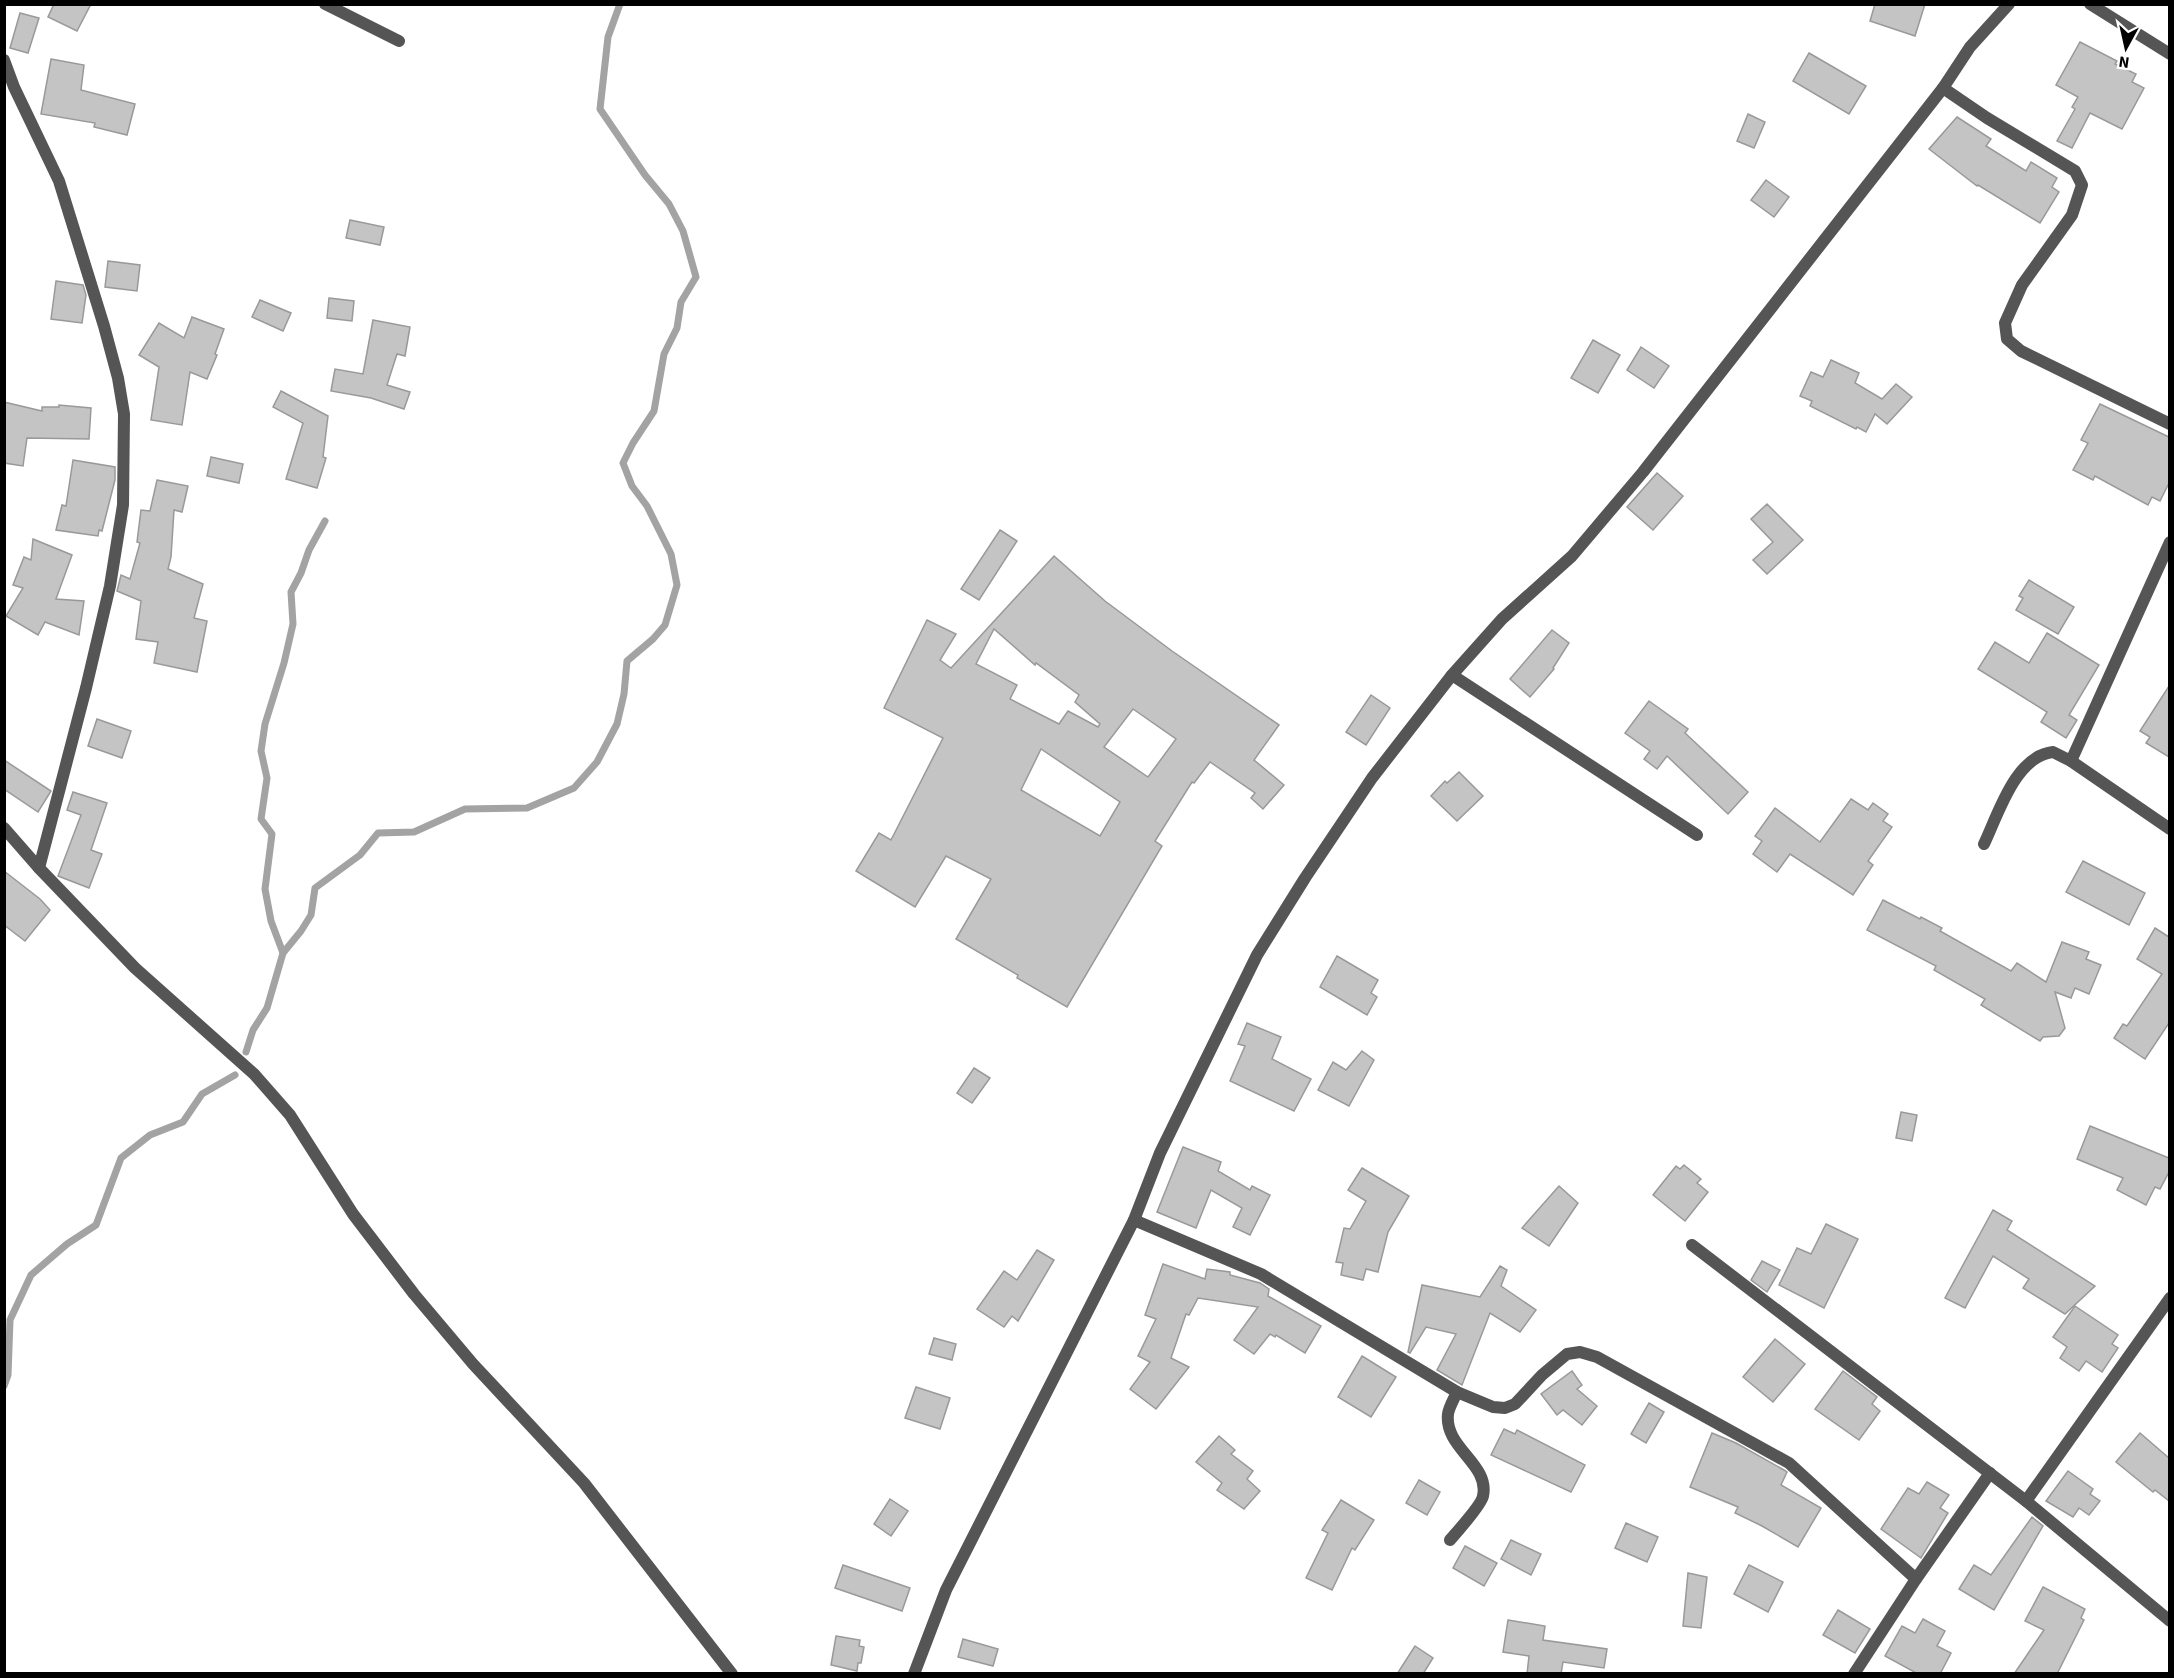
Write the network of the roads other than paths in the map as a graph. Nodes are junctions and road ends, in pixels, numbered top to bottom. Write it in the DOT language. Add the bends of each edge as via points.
graph roads {
  1 [pos="325,4"];
  2 [pos="2009,4"];
  3 [pos="2090,4"];
  4 [pos="399,41"];
  5 [pos="2169,54"];
  6 [pos="4,60"];
  7 [pos="1943,88"];
  8 [pos="2169,424"];
  9 [pos="2169,542"];
  10 [pos="1452,675"];
  11 [pos="2071,761"];
  12 [pos="4,828"];
  13 [pos="2169,829"];
  14 [pos="1697,836"];
  15 [pos="1984,844"];
  16 [pos="39,868"];
  17 [pos="1134,1220"];
  18 [pos="1692,1245"];
  19 [pos="2169,1298"];
  20 [pos="1457,1392"];
  21 [pos="1990,1473"];
  22 [pos="2026,1501"];
  23 [pos="1450,1540"];
  24 [pos="1916,1579"];
  25 [pos="2169,1621"];
  26 [pos="732,1674"];
  27 [pos="914,1674"];
  28 [pos="1854,1674"];
  1 -- 4 [label="street"];
  2 -- 7 [label="street" via="1970,47"];
  3 -- 5 [label="street"];
  6 -- 16 [label="street" via="59,181 104,326 124,414 123,505 110,586"];
  7 -- 8 [label="street" via="2075,171 2082,185 2072,215 2022,285 2005,323 2007,339 2021,351"];
  7 -- 10 [label="street" via="1636,481 1572,556 1502,619"];
  9 -- 11 [label="street"];
  10 -- 14 [label="street"];
  10 -- 17 [label="street" via="1372,778 1257,955 1160,1153"];
  11 -- 13 [label="street"];
  11 -- 15 [label="street" via="2053,753 2032,759 2018,775"];
  12 -- 16 [label="street"];
  16 -- 26 [label="street" via="135,968 254,1074 283,1107 353,1214 414,1294 584,1484"];
  17 -- 20 [label="street" via="1261,1274"];
  17 -- 27 [label="street" via="946,1590"];
  18 -- 21 [label="street"];
  19 -- 22 [label="street"];
  20 -- 23 [label="street" via="1448,1412 1449,1427 1455,1443 1484,1482 1484,1498"];
  20 -- 24 [label="street" via="1492,1407 1505,1408 1515,1404 1566,1354 1580,1352 1597,1357 1790,1463"];
  21 -- 22 [label="street"];
  21 -- 24 [label="street"];
  22 -- 25 [label="street"];
  24 -- 28 [label="street"];
}
